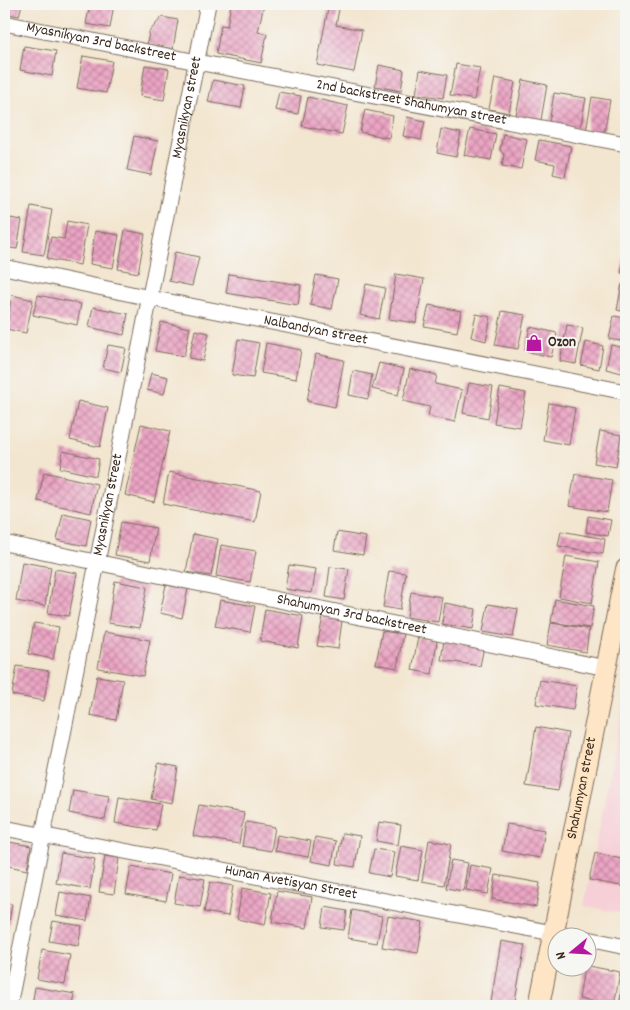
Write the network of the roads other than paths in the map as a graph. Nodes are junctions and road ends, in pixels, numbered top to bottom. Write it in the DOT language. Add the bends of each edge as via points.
graph roads {
  1 [pos="208,4"];
  2 [pos="4,23"];
  3 [pos="197,62"];
  4 [pos="626,144"];
  5 [pos="4,267"];
  6 [pos="150,298"];
  7 [pos="626,392"];
  8 [pos="4,543"];
  9 [pos="97,563"];
  10 [pos="626,569"];
  11 [pos="606,668"];
  12 [pos="4,828"];
  13 [pos="43,836"];
  14 [pos="555,928"];
  15 [pos="548,931"];
  16 [pos="598,941"];
  17 [pos="626,947"];
  18 [pos="548,962"];
  19 [pos="9,1006"];
  20 [pos="539,1006"];
  1 -- 3 [label="street, Myasnikyan street"];
  2 -- 3 [label="street, Myasnikyan 3rd backstreet"];
  3 -- 4 [label="street, 2nd backstreet Shahumyan street"];
  3 -- 6 [label="street, Myasnikyan street"];
  5 -- 6 [label="street, Nalbandyan street"];
  6 -- 7 [label="street, Nalbandyan street"];
  6 -- 9 [label="street, Myasnikyan street"];
  8 -- 9 [label="street, Shahumyan 3rd backstreet"];
  9 -- 11 [label="street, Shahumyan 3rd backstreet"];
  9 -- 13 [label="street, Myasnikyan street"];
  10 -- 11 [label="street, Shahumyan street"];
  11 -- 14 [label="street, Shahumyan street"];
  12 -- 13 [label="street, Hunan Avetisyan Street"];
  13 -- 15 [label="street, Hunan Avetisyan Street"];
  13 -- 19 [label="street, Myasnikyan street"];
  16 -- 17 [label="street"];
  18 -- 20 [label="street, Shahumyan street"];
}
